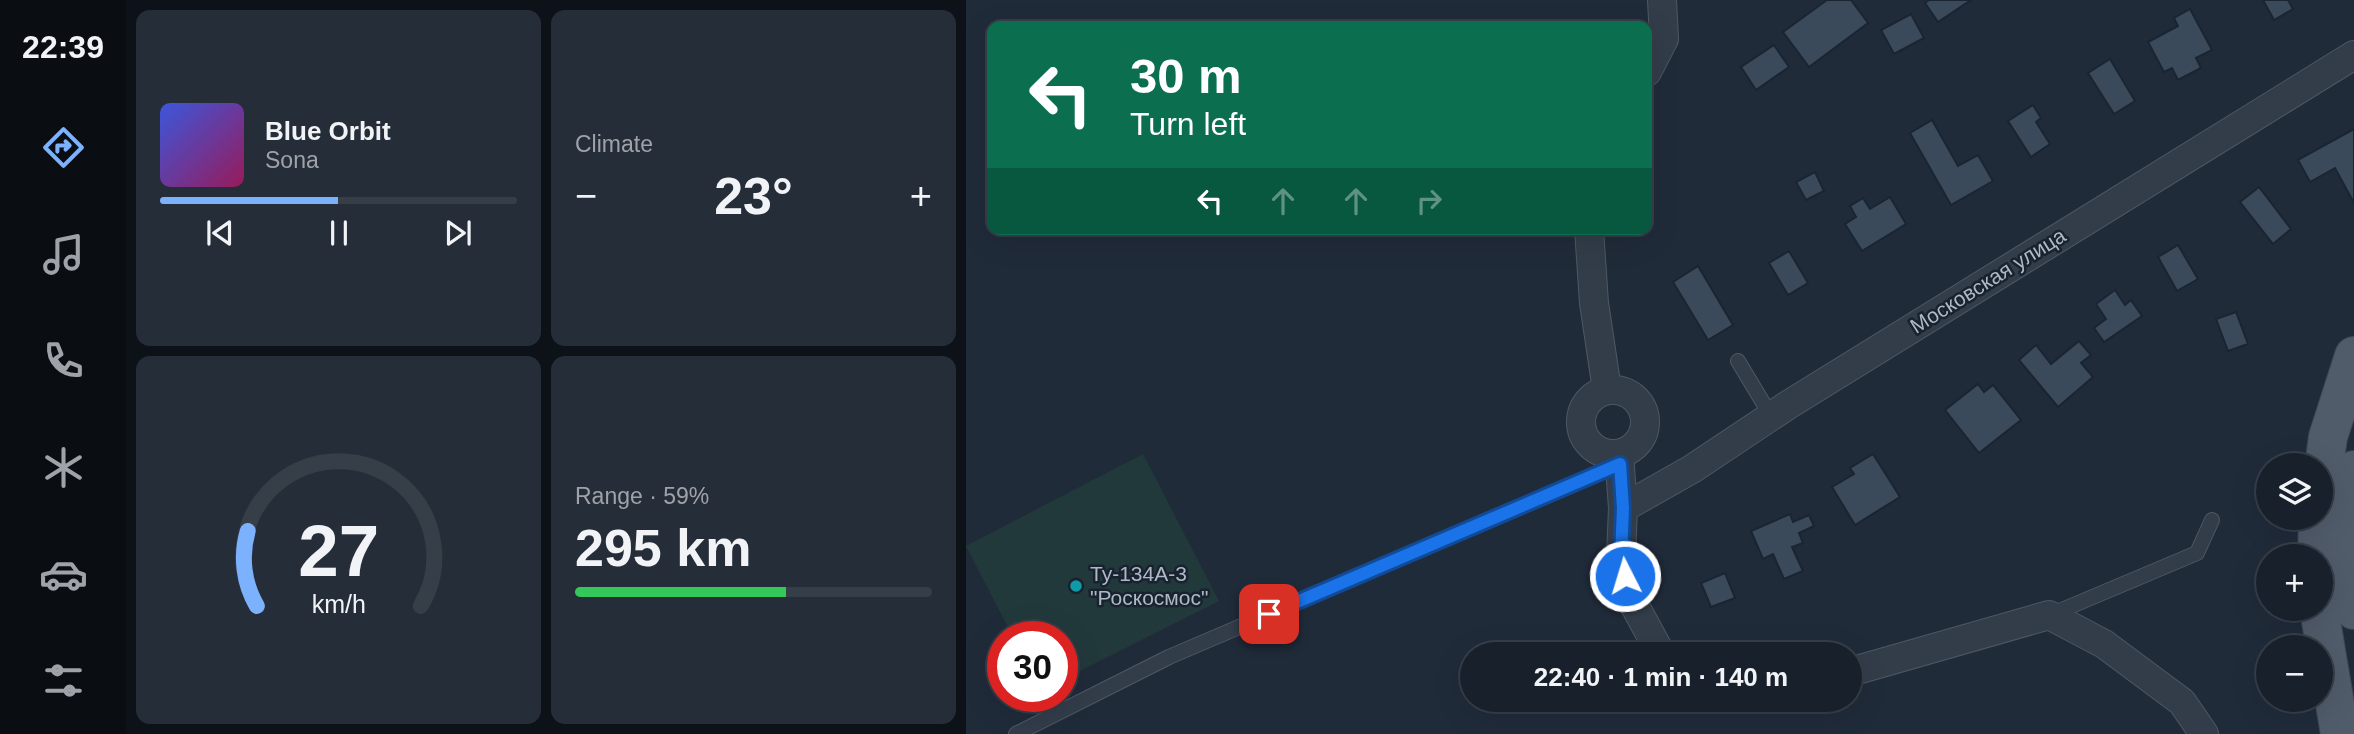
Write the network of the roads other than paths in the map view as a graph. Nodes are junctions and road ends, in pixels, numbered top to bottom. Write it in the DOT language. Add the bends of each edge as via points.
graph roads {
  1 [pos="1661,0"];
  2 [pos="2354,55"];
  3 [pos="1652,62"];
  4 [pos="1589,235"];
  5 [pos="2354,356"];
  6 [pos="1738,362"];
  7 [pos="1607,390"];
  8 [pos="1771,416"];
  9 [pos="2326,453"];
  10 [pos="1619,459"];
  11 [pos="2354,470"];
  12 [pos="1623,508"];
  13 [pos="2212,520"];
  14 [pos="2354,610"];
  15 [pos="2049,615"];
  16 [pos="2321,621"];
  17 [pos="1654,642"];
  18 [pos="1862,669"];
  19 [pos="1016,734"];
  20 [pos="2204,734"];
  21 [pos="2340,734"];
  1 -- 3 [label="street" via="1664,39"];
  2 -- 8 [label="street, Московская улица"];
  4 -- 7 [label="street"];
  5 -- 9 [label="main road"];
  6 -- 8 [label="lane"];
  7 -- 10 [label="street" via="1583,408 1581,428 1591,446"];
  7 -- 10 [label="street" via="1628,394 1643,410 1643,432"];
  8 -- 12 [label="street, Московская улица"];
  10 -- 12 [label="street"];
  10 -- 19 [label="lane" via="1169,657"];
  11 -- 14 [label="main road" via="2347,551"];
  12 -- 17 [label="street" via="1621,556 1629,595"];
  13 -- 15 [label="lane" via="2197,553"];
  15 -- 18 [label="street"];
  15 -- 20 [label="street" via="2104,644 2182,702"];
  16 -- 21 [label="main road"];
}
